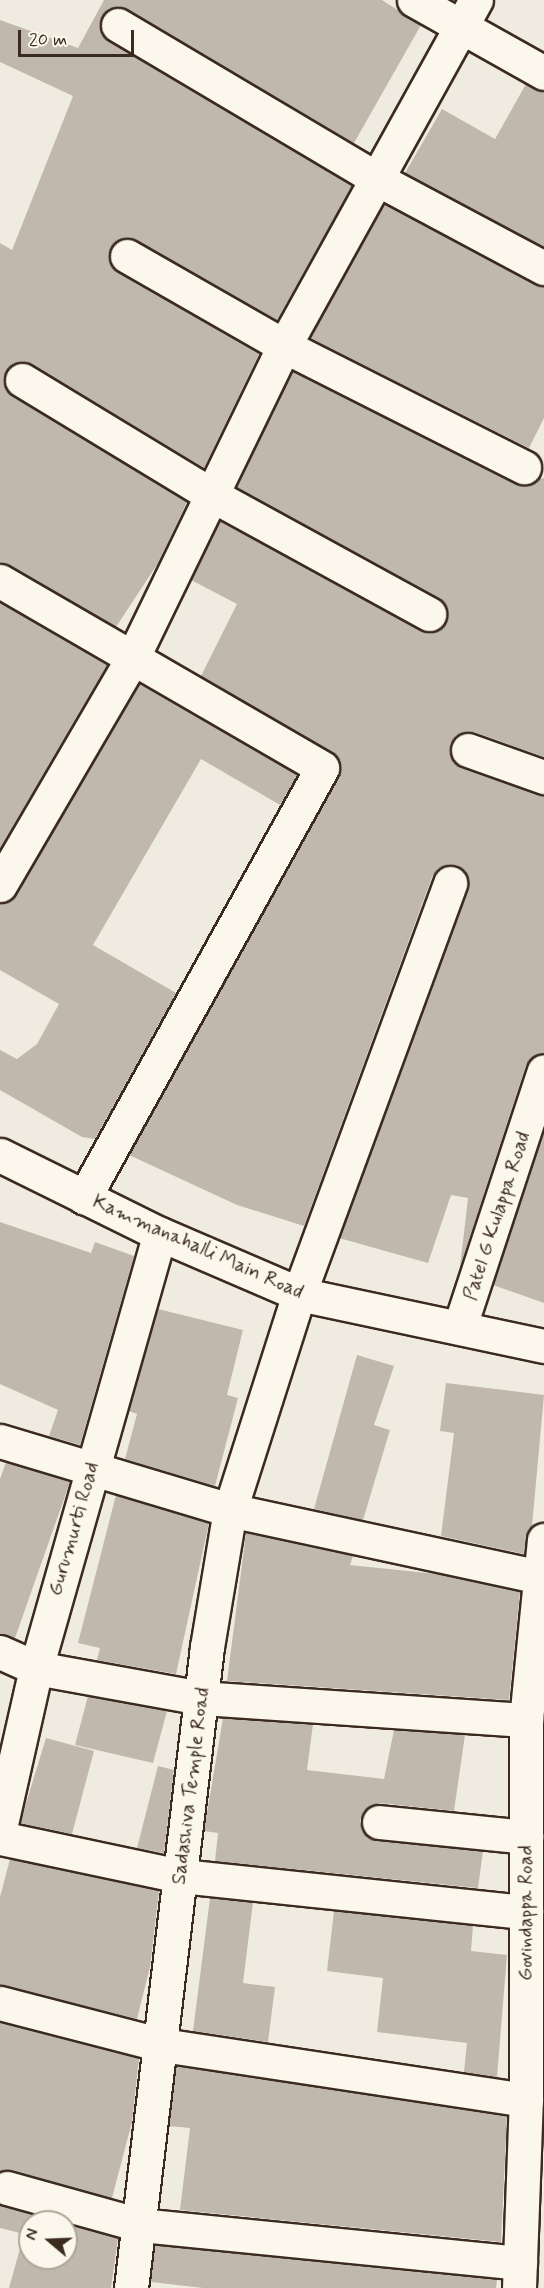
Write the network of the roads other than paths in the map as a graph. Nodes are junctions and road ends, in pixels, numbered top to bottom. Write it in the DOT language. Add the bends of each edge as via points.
graph roads {
  1 [pos="414,0"];
  2 [pos="469,14"];
  3 [pos="118,26"];
  4 [pos="544,73"];
  5 [pos="379,180"];
  6 [pos="127,256"];
  7 [pos="544,268"];
  8 [pos="284,346"];
  9 [pos="22,380"];
  10 [pos="524,467"];
  11 [pos="210,494"];
  12 [pos="0,581"];
  13 [pos="429,614"];
  14 [pos="131,661"];
  15 [pos="468,750"];
  16 [pos="544,777"];
  17 [pos="450,884"];
  18 [pos="0,885"];
  19 [pos="544,1071"];
  20 [pos="0,1155"];
  21 [pos="84,1197"];
  22 [pos="160,1234"];
  23 [pos="299,1294"];
  24 [pos="460,1326"];
  25 [pos="544,1346"];
  26 [pos="0,1441"];
  27 [pos="92,1467"];
  28 [pos="230,1510"];
  29 [pos="544,1539"];
  30 [pos="540,1577"];
  31 [pos="0,1652"];
  32 [pos="36,1668"];
  33 [pos="201,1698"];
  34 [pos="526,1720"];
  35 [pos="379,1822"];
  36 [pos="0,1828"];
  37 [pos="0,1838"];
  38 [pos="526,1838"];
  39 [pos="181,1875"];
  40 [pos="526,1912"];
  41 [pos="0,2003"];
  42 [pos="162,2045"];
  43 [pos="526,2100"];
  44 [pos="7,2188"];
  45 [pos="140,2225"];
  46 [pos="519,2275"];
  47 [pos="131,2288"];
  1 -- 2 [label="street"];
  2 -- 4 [label="street"];
  2 -- 5 [label="street"];
  3 -- 5 [label="street"];
  5 -- 7 [label="street"];
  5 -- 8 [label="street"];
  6 -- 8 [label="street"];
  8 -- 10 [label="street"];
  8 -- 11 [label="street"];
  9 -- 11 [label="street"];
  11 -- 13 [label="street"];
  11 -- 14 [label="street"];
  12 -- 14 [label="street"];
  14 -- 18 [label="street"];
  14 -- 21 [label="street" via="322,768"];
  15 -- 16 [label="street"];
  17 -- 23 [label="street, Sadashiva Temple Road"];
  19 -- 24 [label="street, Patel G Kulappa Road"];
  20 -- 21 [label="street, Kammanahalli Main Road"];
  21 -- 22 [label="street, Kammanahalli Main Road"];
  22 -- 23 [label="street, Kammanahalli Main Road"];
  22 -- 27 [label="street, Gurumurti Road"];
  23 -- 24 [label="street, Kammanahalli Main Road"];
  23 -- 28 [label="street, Sadashiva Temple Road"];
  24 -- 25 [label="street, Kammanahalli Main Road"];
  26 -- 27 [label="street"];
  27 -- 28 [label="street"];
  27 -- 32 [label="street, Gurumurti Road"];
  28 -- 30 [label="street"];
  28 -- 33 [label="street, Sadashiva Temple Road"];
  29 -- 30 [label="street, Govindappa Road"];
  30 -- 34 [label="street, Govindappa Road"];
  31 -- 32 [label="street"];
  32 -- 33 [label="street"];
  32 -- 36 [label="street, Gurumurti Road"];
  33 -- 34 [label="street"];
  33 -- 39 [label="street, Sadashiva Temple Road"];
  34 -- 38 [label="street, Govindappa Road"];
  35 -- 38 [label="street"];
  37 -- 39 [label="street"];
  38 -- 40 [label="street, Govindappa Road"];
  39 -- 40 [label="street"];
  39 -- 42 [label="street, Sadashiva Temple Road"];
  40 -- 43 [label="street, Govindappa Road"];
  41 -- 42 [label="street"];
  42 -- 43 [label="street"];
  42 -- 45 [label="street, Sadashiva Temple Road"];
  43 -- 46 [label="street, Govindappa Road"];
  44 -- 45 [label="street"];
  45 -- 46 [label="street"];
  45 -- 47 [label="street, Sadashiva Temple Road"];
}
